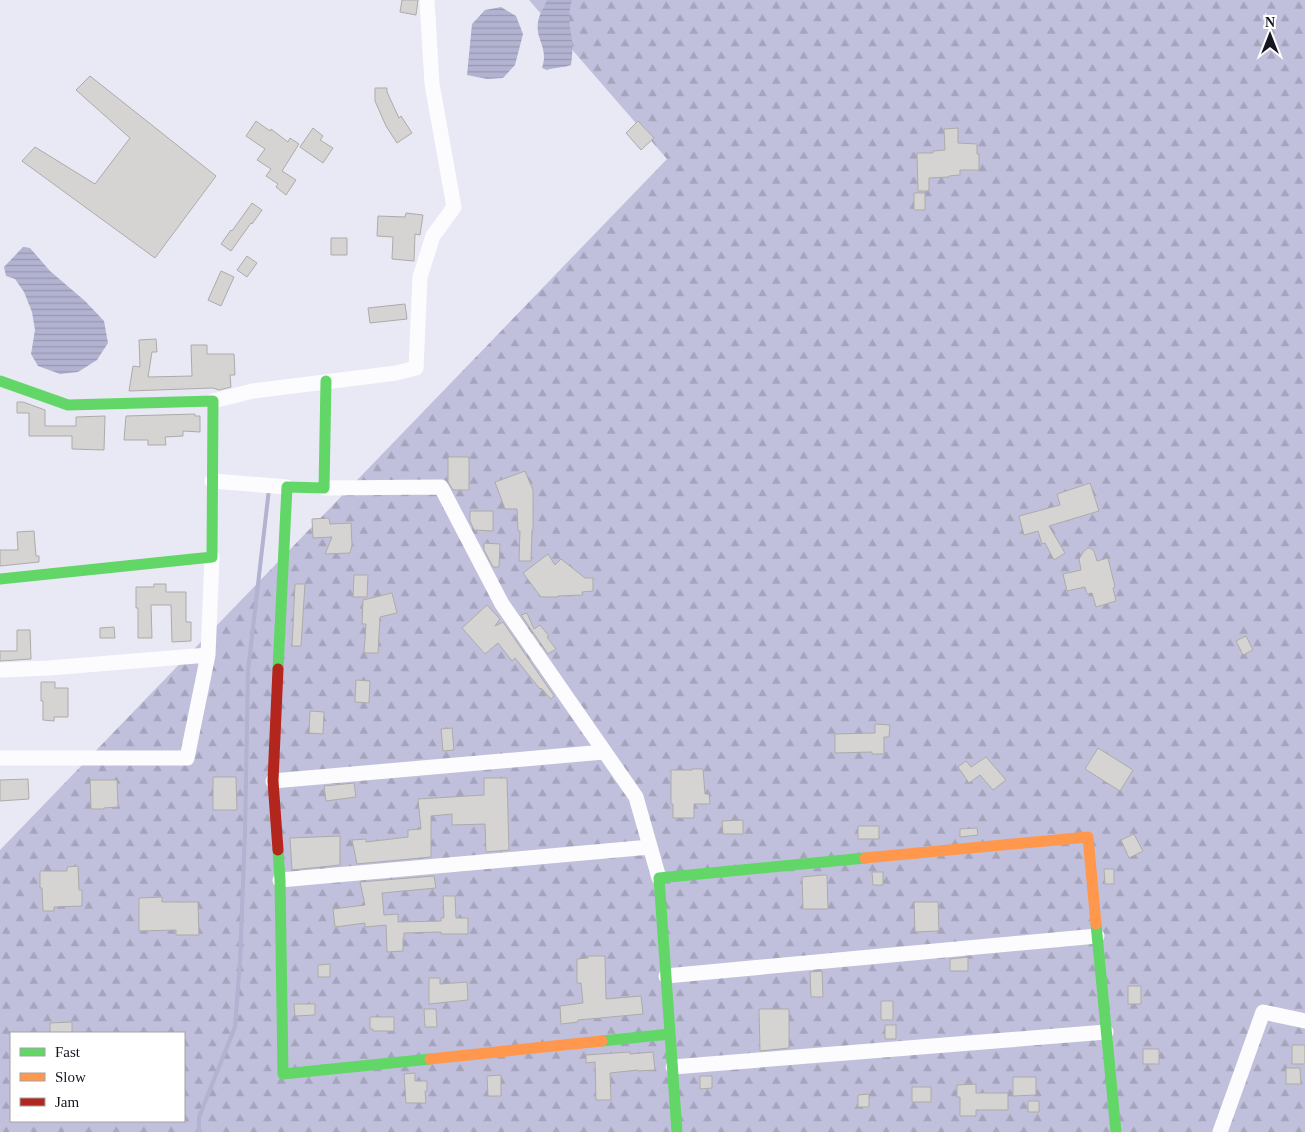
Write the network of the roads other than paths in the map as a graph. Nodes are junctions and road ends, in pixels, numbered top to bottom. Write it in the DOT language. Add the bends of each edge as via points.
graph roads {
  1 [pos="427,0"];
  2 [pos="0,381"];
  3 [pos="326,381"];
  4 [pos="213,401"];
  5 [pos="212,481"];
  6 [pos="287,487"];
  7 [pos="324,488"];
  8 [pos="212,557"];
  9 [pos="0,579"];
  10 [pos="208,655"];
  11 [pos="0,670"];
  12 [pos="604,752"];
  13 [pos="0,758"];
  14 [pos="273,781"];
  15 [pos="650,846"];
  16 [pos="659,878"];
  17 [pos="280,880"];
  18 [pos="1097,936"];
  19 [pos="666,976"];
  20 [pos="1305,1021"];
  21 [pos="1106,1032"];
  22 [pos="670,1034"];
  23 [pos="673,1067"];
  24 [pos="677,1132"];
  25 [pos="1116,1132"];
  26 [pos="1220,1132"];
  1 -- 3 [label="street" via="432,84 454,207 433,236 420,277 416,368"];
  2 -- 4 [label="street" via="68,405"];
  3 -- 4 [label="street" via="253,390"];
  3 -- 7 [label="street"];
  4 -- 5 [label="street"];
  5 -- 6 [label="street"];
  5 -- 8 [label="street"];
  6 -- 7 [label="street"];
  6 -- 14 [label="street"];
  7 -- 12 [label="street" via="441,487 502,604"];
  8 -- 9 [label="street"];
  8 -- 10 [label="street"];
  10 -- 11 [label="street"];
  10 -- 13 [label="street" via="187,758"];
  12 -- 14 [label="street"];
  12 -- 15 [label="street" via="636,798"];
  14 -- 17 [label="street"];
  15 -- 16 [label="street"];
  15 -- 17 [label="street"];
  16 -- 18 [label="street" via="1088,837"];
  16 -- 19 [label="street"];
  17 -- 22 [label="street" via="283,1074"];
  18 -- 19 [label="street"];
  18 -- 21 [label="street"];
  19 -- 22 [label="street"];
  20 -- 26 [label="street" via="1264,1012"];
  21 -- 23 [label="street"];
  21 -- 25 [label="street"];
  22 -- 23 [label="street"];
  23 -- 24 [label="street"];
}
